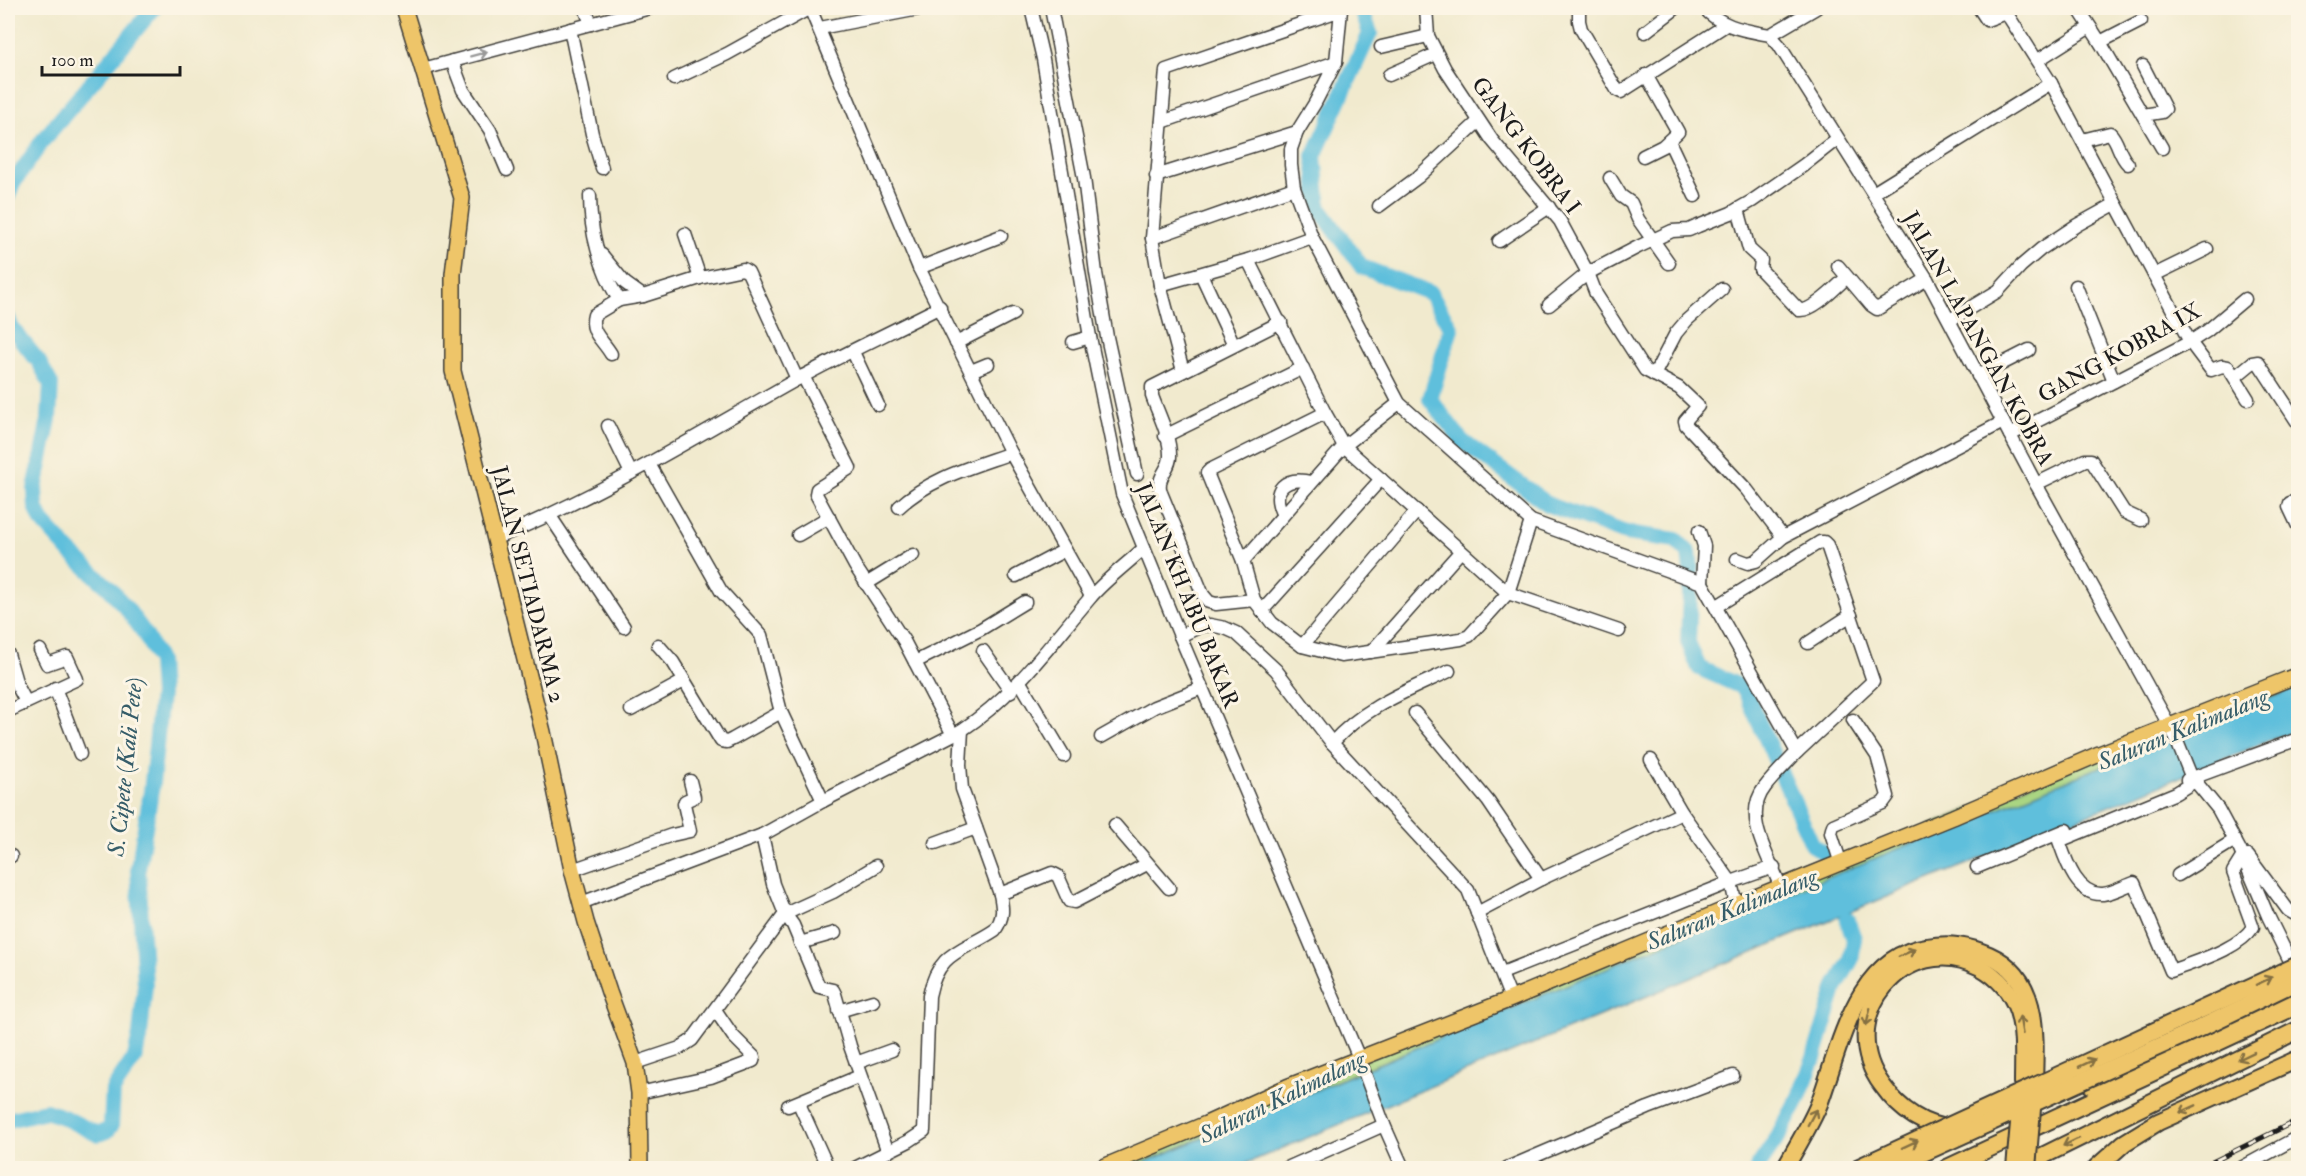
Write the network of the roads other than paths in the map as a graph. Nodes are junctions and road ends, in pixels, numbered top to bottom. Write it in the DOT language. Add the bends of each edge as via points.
graph roads {
  1 [pos="404,8"];
  2 [pos="585,8"];
  3 [pos="650,8"];
  4 [pos="810,8"];
  5 [pos="924,8"];
  6 [pos="1031,8"];
  7 [pos="1051,8"];
  8 [pos="1426,8"];
  9 [pos="1579,8"];
  10 [pos="1676,8"];
  11 [pos="1704,8"];
  12 [pos="1816,8"];
  13 [pos="1979,8"];
  14 [pos="2078,8"];
  15 [pos="2141,21"];
  16 [pos="591,24"];
  17 [pos="1726,25"];
  18 [pos="2090,27"];
  19 [pos="820,28"];
  20 [pos="570,29"];
  21 [pos="1645,32"];
  22 [pos="1770,35"];
  23 [pos="1428,36"];
  24 [pos="2100,42"];
  25 [pos="1382,47"];
  26 [pos="1436,54"];
  27 [pos="2038,60"];
  28 [pos="452,61"];
  29 [pos="1336,62"];
  30 [pos="2143,66"];
  31 [pos="423,69"];
  32 [pos="1389,75"];
  33 [pos="1646,75"];
  34 [pos="674,80"];
  35 [pos="2051,83"];
  36 [pos="2143,115"];
  37 [pos="1479,121"];
  38 [pos="1162,122"];
  39 [pos="1297,132"];
  40 [pos="1837,139"];
  41 [pos="2082,140"];
  42 [pos="1669,141"];
  43 [pos="2162,148"];
  44 [pos="1643,156"];
  45 [pos="2128,164"];
  46 [pos="602,168"];
  47 [pos="507,170"];
  48 [pos="1156,176"];
  49 [pos="1610,178"];
  50 [pos="1294,188"];
  51 [pos="1873,193"];
  52 [pos="590,196"];
  53 [pos="1695,196"];
  54 [pos="2115,204"];
  55 [pos="1378,206"];
  56 [pos="1549,207"];
  57 [pos="1738,208"];
  58 [pos="1091,230"];
  59 [pos="1071,233"];
  60 [pos="685,234"];
  61 [pos="1001,236"];
  62 [pos="1312,237"];
  63 [pos="1152,238"];
  64 [pos="1653,240"];
  65 [pos="1499,241"];
  66 [pos="2207,249"];
  67 [pos="599,252"];
  68 [pos="1248,260"];
  69 [pos="1669,263"];
  70 [pos="1838,266"];
  71 [pos="919,268"];
  72 [pos="1096,273"];
  73 [pos="1588,273"];
  74 [pos="1079,274"];
  75 [pos="1201,274"];
  76 [pos="2154,275"];
  77 [pos="1847,277"];
  78 [pos="700,278"];
  79 [pos="1927,279"];
  80 [pos="1160,285"];
  81 [pos="2076,286"];
  82 [pos="1722,289"];
  83 [pos="643,296"];
  84 [pos="2245,299"];
  85 [pos="619,300"];
  86 [pos="1549,305"];
  87 [pos="940,307"];
  88 [pos="1013,314"];
  89 [pos="1950,320"];
  90 [pos="1281,322"];
  91 [pos="1090,337"];
  92 [pos="1073,342"];
  93 [pos="2190,342"];
  94 [pos="956,343"];
  95 [pos="1234,345"];
  96 [pos="2029,350"];
  97 [pos="853,352"];
  98 [pos="610,354"];
  99 [pos="988,364"];
  100 [pos="1303,368"];
  101 [pos="970,371"];
  102 [pos="1183,371"];
  103 [pos="1654,375"];
  104 [pos="1978,376"];
  105 [pos="2235,377"];
  106 [pos="800,378"];
  107 [pos="2114,381"];
  108 [pos="2248,399"];
  109 [pos="1399,403"];
  110 [pos="878,405"];
  111 [pos="1325,413"];
  112 [pos="2003,422"];
  113 [pos="2298,423"];
  114 [pos="608,426"];
  115 [pos="2010,435"];
  116 [pos="1165,436"];
  117 [pos="1344,446"];
  118 [pos="1011,453"];
  119 [pos="649,464"];
  120 [pos="631,473"];
  121 [pos="1137,474"];
  122 [pos="1382,479"];
  123 [pos="1311,482"];
  124 [pos="2036,484"];
  125 [pos="2298,500"];
  126 [pos="899,507"];
  127 [pos="1418,511"];
  128 [pos="1283,515"];
  129 [pos="550,516"];
  130 [pos="829,517"];
  131 [pos="2141,520"];
  132 [pos="1531,521"];
  133 [pos="2298,526"];
  134 [pos="1699,531"];
  135 [pos="798,535"];
  136 [pos="1783,537"];
  137 [pos="496,538"];
  138 [pos="1144,548"];
  139 [pos="1065,550"];
  140 [pos="1460,552"];
  141 [pos="913,555"];
  142 [pos="1737,559"];
  143 [pos="1243,561"];
  144 [pos="1016,576"];
  145 [pos="1700,582"];
  146 [pos="866,584"];
  147 [pos="1508,593"];
  148 [pos="1091,596"];
  149 [pos="1025,602"];
  150 [pos="1258,606"];
  151 [pos="1717,606"];
  152 [pos="1851,615"];
  153 [pos="624,627"];
  154 [pos="1619,631"];
  155 [pos="1180,636"];
  156 [pos="1808,643"];
  157 [pos="658,645"];
  158 [pos="1302,646"];
  159 [pos="40,650"];
  160 [pos="983,651"];
  161 [pos="1371,652"];
  162 [pos="8,654"];
  163 [pos="915,662"];
  164 [pos="1449,671"];
  165 [pos="2298,675"];
  166 [pos="684,681"];
  167 [pos="1016,686"];
  168 [pos="56,688"];
  169 [pos="1202,688"];
  170 [pos="26,702"];
  171 [pos="631,710"];
  172 [pos="8,711"];
  173 [pos="781,712"];
  174 [pos="1415,713"];
  175 [pos="1853,720"];
  176 [pos="2172,730"];
  177 [pos="957,731"];
  178 [pos="1101,737"];
  179 [pos="2298,739"];
  180 [pos="1332,743"];
  181 [pos="1797,752"];
  182 [pos="80,754"];
  183 [pos="1064,756"];
  184 [pos="1651,760"];
  185 [pos="2193,778"];
  186 [pos="690,781"];
  187 [pos="823,801"];
  188 [pos="1682,813"];
  189 [pos="1115,825"];
  190 [pos="976,828"];
  191 [pos="762,835"];
  192 [pos="935,843"];
  193 [pos="2239,849"];
  194 [pos="1147,864"];
  195 [pos="1841,864"];
  196 [pos="876,866"];
  197 [pos="1774,867"];
  198 [pos="1977,867"];
  199 [pos="572,870"];
  200 [pos="2178,875"];
  201 [pos="1541,879"];
  202 [pos="1731,882"];
  203 [pos="1169,888"];
  204 [pos="1781,888"];
  205 [pos="1000,894"];
  206 [pos="581,903"];
  207 [pos="1736,905"];
  208 [pos="2298,909"];
  209 [pos="1477,913"];
  210 [pos="786,914"];
  211 [pos="835,933"];
  212 [pos="800,943"];
  213 [pos="2293,960"];
  214 [pos="1502,973"];
  215 [pos="2298,980"];
  216 [pos="2298,992"];
  217 [pos="1511,999"];
  218 [pos="873,1001"];
  219 [pos="2298,1005"];
  220 [pos="716,1011"];
  221 [pos="839,1011"];
  222 [pos="2298,1030"];
  223 [pos="892,1050"];
  224 [pos="2298,1059"];
  225 [pos="636,1063"];
  226 [pos="856,1063"];
  227 [pos="1360,1063"];
  228 [pos="860,1076"];
  229 [pos="1733,1076"];
  230 [pos="2028,1084"];
  231 [pos="639,1093"];
  232 [pos="788,1106"];
  233 [pos="801,1108"];
  234 [pos="1384,1125"];
  235 [pos="2298,1137"];
  236 [pos="888,1152"];
  237 [pos="640,1168"];
  238 [pos="828,1168"];
  239 [pos="855,1168"];
  240 [pos="1101,1168"];
  241 [pos="1287,1168"];
  242 [pos="1403,1168"];
  243 [pos="1507,1168"];
  244 [pos="1785,1168"];
  245 [pos="1857,1168"];
  246 [pos="1890,1168"];
  247 [pos="1947,1168"];
  248 [pos="2017,1168"];
  249 [pos="2027,1168"];
  250 [pos="2096,1168"];
  251 [pos="2241,1168"];
  1 -- 31 [label="main road, JALAN SETIADARMA 2"];
  2 -- 16 [label="street"];
  3 -- 16 [label="street"];
  4 -- 19 [label="street"];
  4 -- 34 [label="street"];
  5 -- 19 [label="street"];
  6 -- 59 [label="street, JALAN KH ABU BAKAR"];
  7 -- 58 [label="street"];
  8 -- 23 [label="street, GANG KOBRA I"];
  9 -- 33 [label="street" via="1581,29 1617,90 1621,92"];
  10 -- 21 [label="street"];
  11 -- 17 [label="street"];
  12 -- 22 [label="street"];
  13 -- 27 [label="street" via="1987,20 2007,14"];
  14 -- 18 [label="street"];
  15 -- 24 [label="street"];
  16 -- 20 [label="street"];
  17 -- 22 [label="street"];
  17 -- 33 [label="street"];
  18 -- 24 [label="street"];
  18 -- 27 [label="street"];
  19 -- 71 [label="street"];
  28 -- 20 [label="street, one-way"];
  20 -- 46 [label="street"];
  22 -- 40 [label="street, JALAN LAPANGAN KOBRA"];
  23 -- 25 [label="street"];
  23 -- 26 [label="street, GANG KOBRA I"];
  24 -- 36 [label="street"];
  26 -- 32 [label="street"];
  26 -- 37 [label="street, GANG KOBRA I"];
  27 -- 35 [label="street"];
  28 -- 31 [label="street"];
  28 -- 47 [label="street" via="463,90 490,130"];
  29 -- 38 [label="street"];
  29 -- 38 [label="street" via="1341,10 1170,68 1164,74"];
  29 -- 39 [label="street"];
  30 -- 36 [label="street" via="2165,109"];
  31 -- 137 [label="main road, JALAN SETIADARMA 2" via="462,198 453,274 453,371"];
  33 -- 42 [label="street" via="1678,132"];
  35 -- 41 [label="street"];
  35 -- 51 [label="street"];
  36 -- 43 [label="street"];
  37 -- 55 [label="street" via="1418,177"];
  37 -- 56 [label="street, GANG KOBRA I"];
  38 -- 48 [label="street"];
  39 -- 48 [label="street"];
  39 -- 50 [label="street" via="1291,149"];
  40 -- 51 [label="street, JALAN LAPANGAN KOBRA"];
  40 -- 57 [label="street"];
  41 -- 45 [label="street" via="2110,133"];
  41 -- 54 [label="street"];
  42 -- 44 [label="street"];
  42 -- 53 [label="street"];
  48 -- 63 [label="street"];
  49 -- 64 [label="street" via="1621,196 1631,203"];
  50 -- 62 [label="street"];
  50 -- 63 [label="street"];
  51 -- 79 [label="street, JALAN LAPANGAN KOBRA"];
  52 -- 67 [label="street" via="591,225"];
  54 -- 76 [label="street"];
  54 -- 89 [label="street" via="2041,249 1998,291"];
  56 -- 65 [label="street"];
  56 -- 73 [label="street, GANG KOBRA I"];
  57 -- 64 [label="street" via="1689,230 1672,231"];
  57 -- 77 [label="street" via="1749,249 1761,260 1760,270 1798,310 1817,303"];
  58 -- 59 [label="street"];
  58 -- 72 [label="street"];
  59 -- 74 [label="street, JALAN KH ABU BAKAR"];
  60 -- 78 [label="street"];
  61 -- 71 [label="street"];
  62 -- 68 [label="street"];
  62 -- 109 [label="street"];
  63 -- 80 [label="street"];
  64 -- 69 [label="street"];
  64 -- 73 [label="street"];
  66 -- 76 [label="street"];
  67 -- 83 [label="street" via="625,283"];
  67 -- 85 [label="street" via="607,280"];
  68 -- 75 [label="street"];
  68 -- 90 [label="street"];
  70 -- 77 [label="street"];
  71 -- 87 [label="street"];
  72 -- 74 [label="street"];
  72 -- 121 [label="street"];
  73 -- 86 [label="street"];
  73 -- 103 [label="street, GANG KOBRA I" via="1596,294 1645,370"];
  74 -- 91 [label="street, JALAN KH ABU BAKAR"];
  75 -- 80 [label="street"];
  75 -- 95 [label="street"];
  76 -- 93 [label="street"];
  77 -- 79 [label="street" via="1877,309"];
  78 -- 83 [label="street"];
  78 -- 106 [label="street" via="738,268 748,272"];
  79 -- 89 [label="street, JALAN LAPANGAN KOBRA"];
  80 -- 102 [label="street"];
  81 -- 107 [label="street"];
  82 -- 103 [label="street" via="1676,333"];
  83 -- 85 [label="street"];
  84 -- 93 [label="street, GANG KOBRA IX"];
  85 -- 98 [label="street" via="594,315 592,324"];
  87 -- 94 [label="street"];
  87 -- 97 [label="street"];
  88 -- 94 [label="street"];
  89 -- 104 [label="street, JALAN LAPANGAN KOBRA"];
  90 -- 95 [label="street"];
  90 -- 100 [label="street"];
  91 -- 92 [label="street"];
  91 -- 138 [label="street, JALAN KH ABU BAKAR" via="1115,467"];
  93 -- 105 [label="street" via="2211,370 2225,366"];
  93 -- 107 [label="street, GANG KOBRA IX"];
  94 -- 101 [label="street"];
  95 -- 102 [label="street"];
  96 -- 104 [label="street"];
  97 -- 106 [label="street"];
  97 -- 110 [label="street"];
  99 -- 101 [label="street"];
  100 -- 111 [label="street"];
  100 -- 116 [label="street"];
  101 -- 118 [label="street"];
  102 -- 116 [label="street" via="1152,387"];
  103 -- 136 [label="street, GANG KOBRA I" via="1696,402 1698,406 1686,425 1748,490"];
  104 -- 112 [label="street, JALAN LAPANGAN KOBRA"];
  105 -- 108 [label="street"];
  105 -- 113 [label="street" via="2258,362"];
  106 -- 119 [label="street"];
  106 -- 130 [label="street" via="850,468 816,491"];
  107 -- 115 [label="street, GANG KOBRA IX"];
  109 -- 117 [label="street"];
  109 -- 132 [label="street"];
  111 -- 117 [label="street"];
  111 -- 143 [label="street" via="1207,473"];
  112 -- 115 [label="street, JALAN LAPANGAN KOBRA"];
  112 -- 136 [label="street"];
  114 -- 120 [label="street"];
  115 -- 124 [label="street, JALAN LAPANGAN KOBRA"];
  116 -- 150 [label="street" via="1170,454 1159,481 1160,490 1203,595 1216,604"];
  117 -- 122 [label="street"];
  117 -- 123 [label="street"];
  118 -- 126 [label="street" via="943,477"];
  118 -- 139 [label="street"];
  119 -- 120 [label="street"];
  119 -- 173 [label="street" via="721,591 761,636"];
  120 -- 129 [label="street"];
  122 -- 127 [label="street"];
  122 -- 150 [label="street"];
  123 -- 128 [label="street"];
  123 -- 128 [label="street" via="1299,479 1283,487 1277,504"];
  124 -- 131 [label="street" via="2091,460 2124,512"];
  124 -- 176 [label="street, JALAN LAPANGAN KOBRA"];
  125 -- 133 [label="street" via="2289,507"];
  127 -- 140 [label="street"];
  127 -- 158 [label="street"];
  128 -- 143 [label="street"];
  129 -- 137 [label="street"];
  129 -- 153 [label="street"];
  130 -- 135 [label="street"];
  130 -- 146 [label="street"];
  132 -- 145 [label="street"];
  132 -- 147 [label="street"];
  134 -- 145 [label="street" via="1704,546"];
  136 -- 142 [label="street" via="1756,561 1748,564"];
  137 -- 199 [label="main road, JALAN SETIADARMA 2"];
  138 -- 148 [label="street"];
  138 -- 155 [label="street, JALAN KH ABU BAKAR"];
  139 -- 144 [label="street"];
  139 -- 148 [label="street"];
  140 -- 147 [label="street"];
  140 -- 161 [label="street"];
  141 -- 146 [label="street"];
  143 -- 150 [label="street"];
  145 -- 151 [label="street"];
  146 -- 163 [label="street"];
  147 -- 154 [label="street"];
  147 -- 161 [label="street" via="1469,636"];
  148 -- 167 [label="street"];
  149 -- 163 [label="street"];
  150 -- 158 [label="street"];
  151 -- 152 [label="street" via="1824,542"];
  151 -- 181 [label="street"];
  152 -- 156 [label="street"];
  152 -- 181 [label="street" via="1873,681"];
  155 -- 169 [label="street, JALAN KH ABU BAKAR"];
  155 -- 180 [label="street" via="1210,625 1236,633 1276,670"];
  157 -- 166 [label="street"];
  158 -- 161 [label="street" via="1341,656"];
  159 -- 168 [label="street" via="47,664 67,657 78,678"];
  160 -- 167 [label="street"];
  162 -- 170 [label="street"];
  163 -- 177 [label="street"];
  164 -- 180 [label="street" via="1380,704 1345,728"];
  165 -- 176 [label="main road"];
  166 -- 171 [label="street"];
  166 -- 173 [label="street" via="724,742"];
  167 -- 177 [label="street" via="980,718"];
  167 -- 183 [label="street"];
  168 -- 170 [label="street"];
  168 -- 182 [label="street"];
  169 -- 178 [label="street" via="1154,707"];
  169 -- 227 [label="street, JALAN KH ABU BAKAR"];
  170 -- 172 [label="street"];
  173 -- 187 [label="street"];
  174 -- 201 [label="street" via="1488,801"];
  175 -- 195 [label="street" via="1877,756 1888,796 1883,803 1833,825 1830,833"];
  176 -- 185 [label="street, JALAN LAPANGAN KOBRA"];
  176 -- 195 [label="main road" via="2099,754"];
  177 -- 187 [label="street"];
  177 -- 190 [label="street" via="962,789"];
  179 -- 185 [label="street"];
  180 -- 209 [label="street" via="1456,876 1471,895"];
  181 -- 197 [label="street" via="1763,788 1756,802 1755,818"];
  184 -- 188 [label="street"];
  185 -- 193 [label="street, JALAN LAPANGAN KOBRA" via="2218,809"];
  185 -- 193 [label="street" via="2176,793 2059,841 2077,882 2092,892 2104,894 2134,884 2170,971 2247,937 2253,927 2233,872"];
  185 -- 198 [label="street"];
  186 -- 199 [label="street" via="694,797 684,804 690,831"];
  187 -- 191 [label="street"];
  188 -- 201 [label="street"];
  188 -- 202 [label="street"];
  189 -- 194 [label="street"];
  190 -- 192 [label="street"];
  190 -- 205 [label="street"];
  191 -- 206 [label="street"];
  191 -- 210 [label="street" via="773,884"];
  193 -- 200 [label="street"];
  193 -- 208 [label="street" via="2288,910 2293,913"];
  193 -- 213 [label="street"];
  194 -- 203 [label="street"];
  194 -- 205 [label="street" via="1074,902 1068,901 1058,876 1052,873"];
  195 -- 204 [label="main road"];
  196 -- 210 [label="street"];
  197 -- 202 [label="street"];
  197 -- 204 [label="street"];
  199 -- 206 [label="main road, JALAN SETIADARMA 2"];
  201 -- 209 [label="street"];
  202 -- 207 [label="street"];
  202 -- 214 [label="street"];
  204 -- 207 [label="main road"];
  205 -- 236 [label="street" via="1004,910 995,930 949,956 934,977 929,996 924,1131"];
  206 -- 225 [label="main road, JALAN SETIADARMA 2"];
  207 -- 217 [label="main road"];
  209 -- 214 [label="street"];
  210 -- 212 [label="street"];
  210 -- 220 [label="street"];
  211 -- 212 [label="street"];
  212 -- 221 [label="street" via="819,987 834,992"];
  213 -- 215 [label="street"];
  245 -- 213 [label="highway, one-way, bridge"];
  214 -- 217 [label="street"];
  215 -- 246 [label="highway, bridge"];
  230 -- 216 [label="highway, one-way" via="2022,1028 2011,995 2000,980 1968,960 1923,960 1888,981 1872,1004 1866,1020 1868,1057 1887,1093 1915,1118 1941,1128 1971,1129 1988,1126 2120,1074"];
  217 -- 227 [label="main road"];
  218 -- 221 [label="street"];
  219 -- 247 [label="highway"];
  220 -- 225 [label="street" via="692,1040 680,1048"];
  220 -- 231 [label="street" via="754,1057 753,1061 711,1077"];
  221 -- 226 [label="street"];
  222 -- 248 [label="highway, one-way"];
  223 -- 226 [label="street"];
  224 -- 250 [label="highway, one-way" via="2157,1122 2124,1143"];
  225 -- 231 [label="main road, JALAN SETIADARMA 2"];
  226 -- 228 [label="street"];
  227 -- 234 [label="street, JALAN KH ABU BAKAR"];
  227 -- 240 [label="main road" via="1287,1087"];
  228 -- 232 [label="street"];
  228 -- 236 [label="street"];
  229 -- 243 [label="street"];
  244 -- 230 [label="highway, one-way" via="1818,1106 1860,996 1886,966 1921,947 1969,947 1993,957 2017,977 2028,995 2036,1028"];
  230 -- 248 [label="highway, bridge"];
  230 -- 249 [label="highway, bridge"];
  231 -- 237 [label="main road, JALAN SETIADARMA 2"];
  233 -- 238 [label="street"];
  234 -- 241 [label="street"];
  234 -- 242 [label="street, JALAN KH ABU BAKAR"];
  235 -- 251 [label="street"];
  236 -- 239 [label="street"];
}
